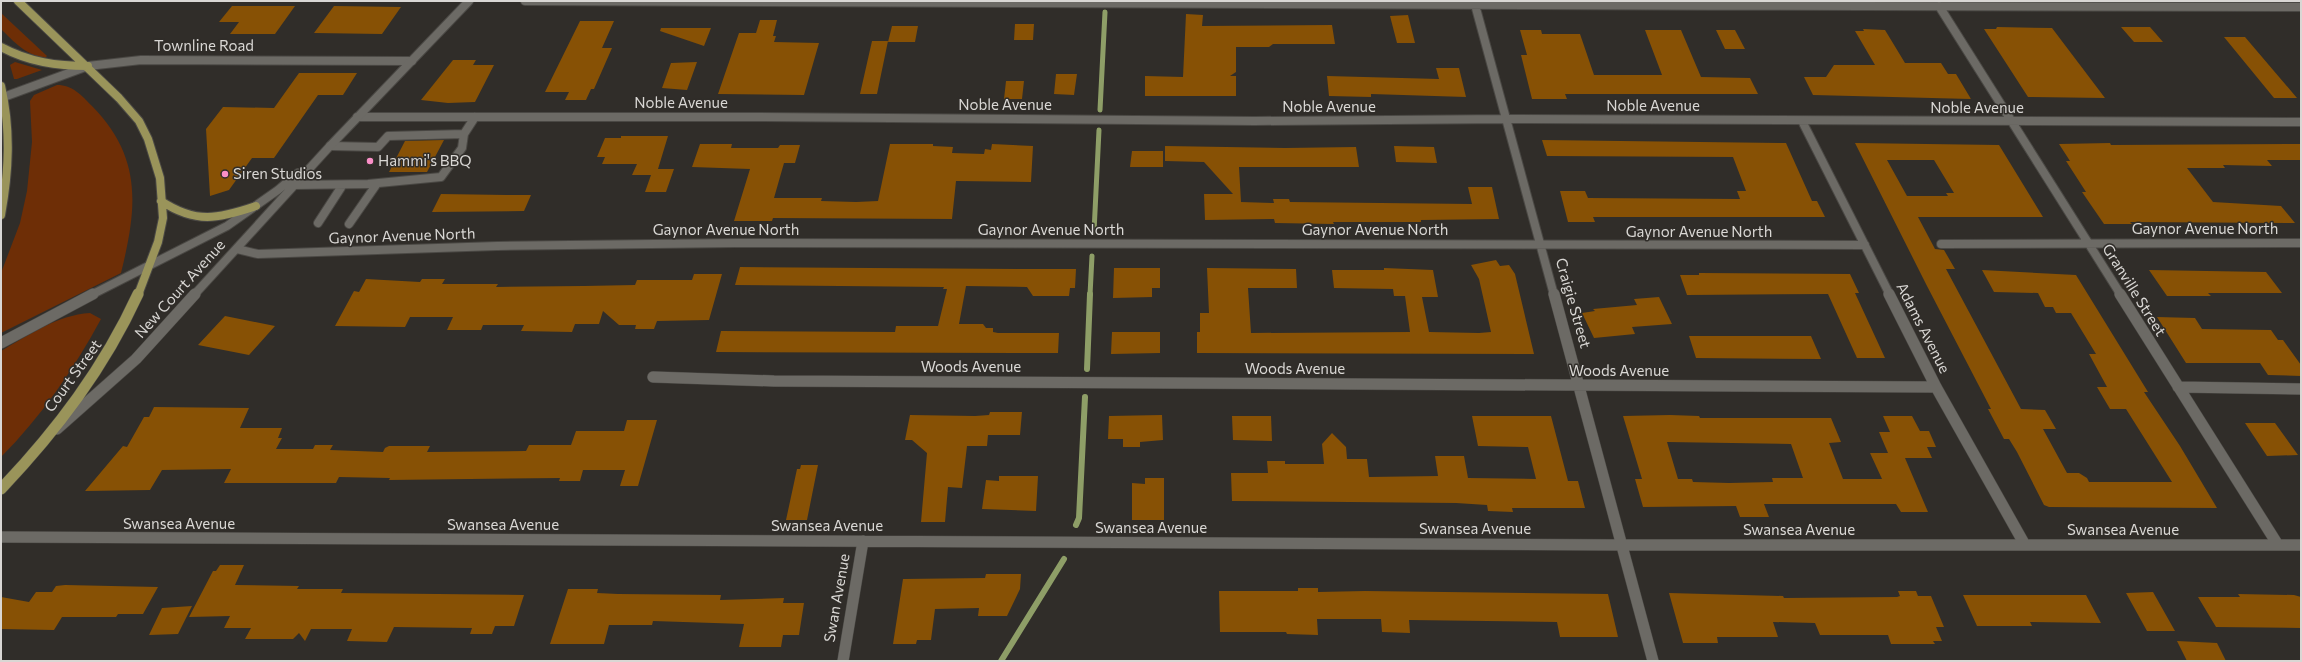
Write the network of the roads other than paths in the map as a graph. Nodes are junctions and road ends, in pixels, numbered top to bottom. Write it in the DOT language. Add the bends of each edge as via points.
graph roads {
  1 [pos="18,1"];
  2 [pos="469,1"];
  3 [pos="525,1"];
  4 [pos="1475,2"];
  5 [pos="1893,3"];
  6 [pos="1939,6"];
  7 [pos="2301,6"];
  8 [pos="1,47"];
  9 [pos="412,61"];
  10 [pos="88,66"];
  11 [pos="1,86"];
  12 [pos="2,97"];
  13 [pos="357,117"];
  14 [pos="475,117"];
  15 [pos="1506,119"];
  16 [pos="1802,121"];
  17 [pos="2010,122"];
  18 [pos="2301,122"];
  19 [pos="464,134"];
  20 [pos="330,146"];
  21 [pos="376,184"];
  22 [pos="294,185"];
  23 [pos="342,186"];
  24 [pos="161,201"];
  25 [pos="256,206"];
  26 [pos="1,215"];
  27 [pos="318,223"];
  28 [pos="349,224"];
  29 [pos="2087,243"];
  30 [pos="1941,244"];
  31 [pos="2301,244"];
  32 [pos="1865,245"];
  33 [pos="1541,246"];
  34 [pos="237,249"];
  35 [pos="149,266"];
  36 [pos="1,343"];
  37 [pos="653,377"];
  38 [pos="1580,386"];
  39 [pos="1936,387"];
  40 [pos="2178,387"];
  41 [pos="2301,389"];
  42 [pos="42,442"];
  43 [pos="1,489"];
  44 [pos="1,537"];
  45 [pos="863,541"];
  46 [pos="1624,545"];
  47 [pos="2025,545"];
  48 [pos="2278,545"];
  49 [pos="2301,545"];
  50 [pos="842,661"];
  51 [pos="1653,661"];
  1 -- 10 [label="main road, Court Street"];
  2 -- 9 [label="street, New Court Avenue"];
  3 -- 4 [label="street" via="1031,5"];
  4 -- 5 [label="street"];
  4 -- 15 [label="street, Craigie Street"];
  5 -- 6 [label="street"];
  6 -- 7 [label="street"];
  6 -- 17 [label="street, Granville Street"];
  8 -- 10 [label="main road" via="28,60 57,66"];
  9 -- 10 [label="street, Townline Road" via="141,60"];
  9 -- 13 [label="street, New Court Avenue"];
  10 -- 12 [label="street, Townline Road"];
  10 -- 24 [label="main road, Court Street" via="125,104 142,126 153,149"];
  11 -- 12 [label="main road"];
  12 -- 26 [label="main road" via="10,142 9,175"];
  13 -- 14 [label="street, Noble Avenue"];
  13 -- 20 [label="street, New Court Avenue"];
  14 -- 15 [label="street, Noble Avenue" via="1255,121"];
  14 -- 19 [label="street"];
  15 -- 16 [label="street, Noble Avenue"];
  15 -- 33 [label="street, Craigie Street"];
  16 -- 17 [label="street, Noble Avenue"];
  16 -- 32 [label="street, Adams Avenue"];
  17 -- 18 [label="street, Noble Avenue"];
  17 -- 29 [label="street, Granville Street"];
  19 -- 20 [label="street" via="388,136 378,148"];
  19 -- 21 [label="street" via="462,148 441,177 396,184"];
  20 -- 22 [label="street, New Court Avenue"];
  20 -- 25 [label="street, New Court Avenue"];
  21 -- 23 [label="street"];
  21 -- 28 [label="street"];
  22 -- 23 [label="street"];
  22 -- 34 [label="street, New Court Avenue"];
  23 -- 27 [label="street"];
  24 -- 25 [label="main road" via="176,212 201,218 224,217"];
  24 -- 35 [label="main road, Court Street" via="161,230"];
  25 -- 35 [label="street, New Court Avenue" via="227,226"];
  29 -- 30 [label="street, Gaynor Avenue North"];
  29 -- 31 [label="street, Gaynor Avenue North"];
  29 -- 40 [label="street, Granville Street"];
  32 -- 33 [label="street, Gaynor Avenue North"];
  32 -- 39 [label="street, Adams Avenue"];
  33 -- 34 [label="street, Gaynor Avenue North" via="1404,243 735,243 497,246 258,254"];
  33 -- 38 [label="street, Craigie Street"];
  34 -- 42 [label="street, New Court Avenue" via="136,359"];
  35 -- 36 [label="street, New Court Avenue"];
  35 -- 42 [label="main road, Court Street" via="140,293 109,353 84,390"];
  37 -- 38 [label="street, Woods Avenue" via="782,381"];
  38 -- 39 [label="street, Woods Avenue"];
  38 -- 46 [label="street, Craigie Street"];
  39 -- 47 [label="street, Adams Avenue"];
  40 -- 41 [label="street"];
  40 -- 48 [label="street, Granville Street"];
  42 -- 43 [label="main road, Court Street"];
  44 -- 45 [label="street, Swansea Avenue"];
  45 -- 46 [label="street, Swansea Avenue"];
  45 -- 50 [label="street, Swan Avenue"];
  46 -- 47 [label="street, Swansea Avenue"];
  46 -- 51 [label="street, Craigie Street"];
  47 -- 48 [label="street, Swansea Avenue"];
  48 -- 49 [label="street, Swansea Avenue"];
}
